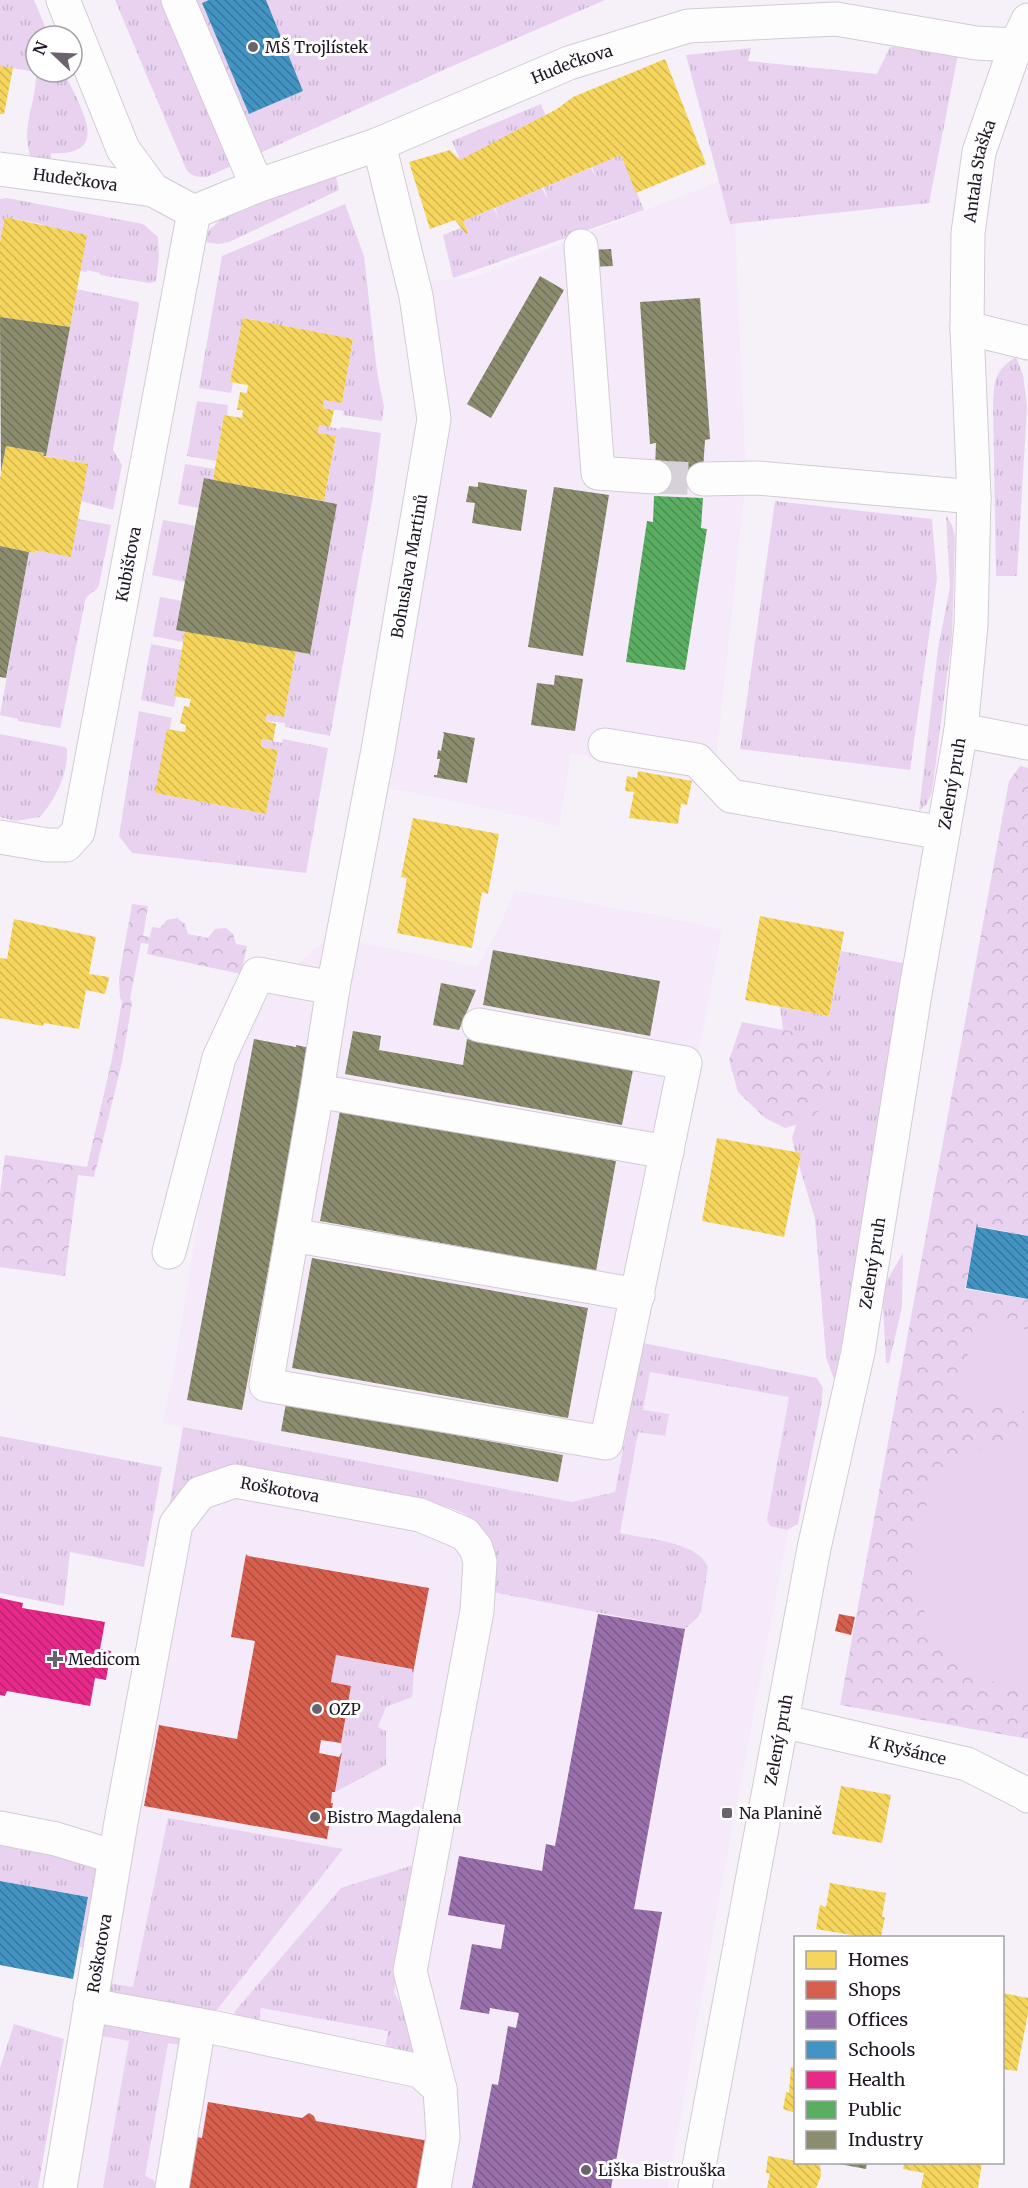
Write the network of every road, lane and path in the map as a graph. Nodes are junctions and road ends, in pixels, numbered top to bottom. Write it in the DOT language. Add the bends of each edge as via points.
graph roads {
  1 [pos="63,0"];
  2 [pos="178,0"];
  3 [pos="1022,33"];
  4 [pos="379,144"];
  5 [pos="0,169"];
  6 [pos="257,186"];
  7 [pos="153,190"];
  8 [pos="194,212"];
  9 [pos="581,246"];
  10 [pos="967,328"];
  11 [pos="1028,343"];
  12 [pos="655,477"];
  13 [pos="703,479"];
  14 [pos="974,497"];
  15 [pos="961,729"];
  16 [pos="1028,743"];
  17 [pos="605,745"];
  18 [pos="943,833"];
  19 [pos="0,837"];
  20 [pos="333,988"];
  21 [pos="479,1025"];
  22 [pos="317,1092"];
  23 [pos="667,1152"];
  24 [pos="292,1235"];
  25 [pos="169,1252"];
  26 [pos="638,1295"];
  27 [pos="782,1721"];
  28 [pos="1028,1796"];
  29 [pos="0,1828"];
  30 [pos="116,1857"];
  31 [pos="90,2005"];
  32 [pos="199,2025"];
  33 [pos="440,2090"];
  34 [pos="60,2188"];
  35 [pos="172,2188"];
  36 [pos="434,2188"];
  37 [pos="695,2188"];
  1 -- 7 [label="street, Hudečkova" via="123,149"];
  2 -- 6 [label="street"];
  3 -- 4 [label="street, Hudečkova" via="976,43 836,19 688,26 569,63"];
  3 -- 10 [label="street, Antala Staška" via="979,152 968,233"];
  4 -- 6 [label="street, Hudečkova"];
  4 -- 20 [label="street, Bohuslava Martinů" via="416,296 434,419"];
  5 -- 7 [label="street, Hudečkova"];
  6 -- 8 [label="street, Hudečkova"];
  7 -- 8 [label="street, Hudečkova"];
  8 -- 19 [label="street, Kubištova" via="78,832 66,845"];
  9 -- 12 [label="street" via="598,473"];
  10 -- 11 [label="street"];
  10 -- 14 [label="street, Zelený pruh"];
  13 -- 14 [label="street" via="756,478"];
  14 -- 15 [label="street, Zelený pruh" via="970,625"];
  15 -- 16 [label="street"];
  15 -- 18 [label="street, Zelený pruh"];
  17 -- 18 [label="street" via="697,760 731,796"];
  18 -- 27 [label="street, Zelený pruh" via="858,1352 814,1548"];
  20 -- 22 [label="street, Bohuslava Martinů"];
  20 -- 25 [label="street" via="258,974 219,1058"];
  21 -- 23 [label="street" via="685,1063"];
  22 -- 23 [label="street"];
  22 -- 24 [label="street, Bohuslava Martinů"];
  23 -- 26 [label="street"];
  24 -- 26 [label="street"];
  24 -- 26 [label="street, Bohuslava Martinů" via="266,1386 606,1443"];
  27 -- 28 [label="street, K Ryšánce" via="967,1764"];
  27 -- 37 [label="street, Zelený pruh"];
  29 -- 30 [label="street"];
  30 -- 31 [label="street, Roškotova"];
  30 -- 33 [label="street, Roškotova" via="177,1524 200,1493 235,1481 420,1515 465,1534 476,1548 480,1562 477,1611 410,1971"];
  31 -- 32 [label="street"];
  31 -- 34 [label="street, Roškotova"];
  32 -- 33 [label="street" via="420,2071"];
  32 -- 35 [label="street"];
  33 -- 36 [label="street, Roškotova" via="443,2137"];
}
